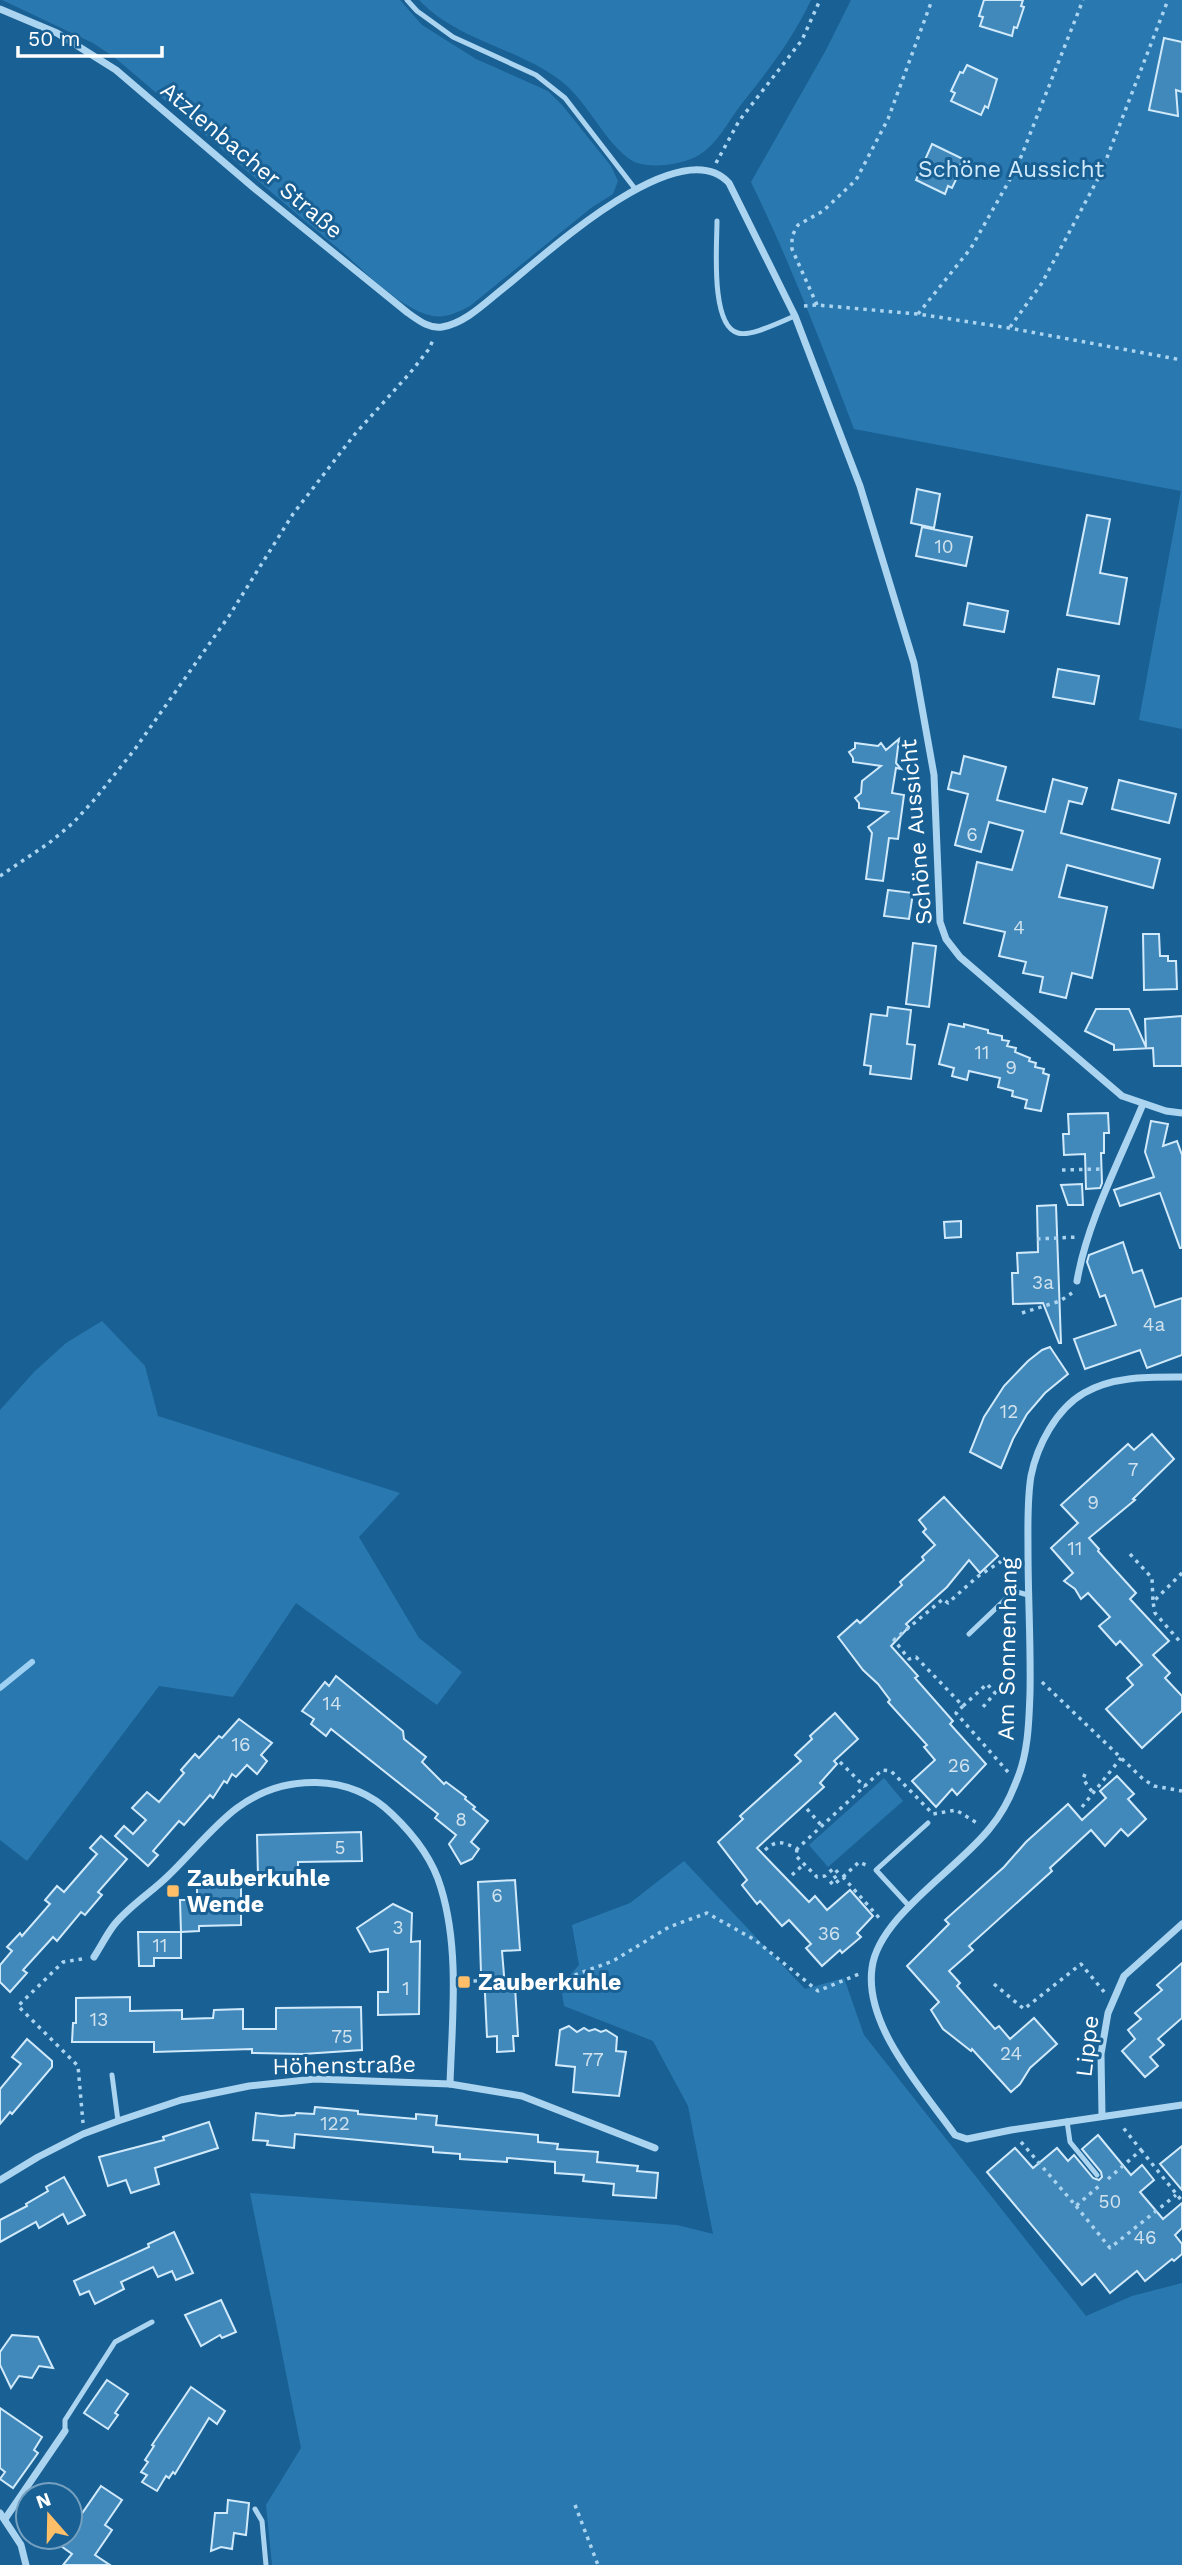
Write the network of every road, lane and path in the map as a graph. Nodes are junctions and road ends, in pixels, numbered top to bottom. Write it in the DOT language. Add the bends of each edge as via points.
graph roads {
  1 [pos="407,0"];
  2 [pos="820,0"];
  3 [pos="932,0"];
  4 [pos="1083,0"];
  5 [pos="1168,0"];
  6 [pos="0,9"];
  7 [pos="712,172"];
  8 [pos="636,190"];
  9 [pos="717,221"];
  10 [pos="817,305"];
  11 [pos="792,308"];
  12 [pos="918,314"];
  13 [pos="795,316"];
  14 [pos="438,327"];
  15 [pos="1009,328"];
  16 [pos="1182,360"];
  17 [pos="0,876"];
  18 [pos="1143,1104"];
  19 [pos="1182,1113"];
  20 [pos="1116,1168"];
  21 [pos="1062,1170"];
  22 [pos="1089,1237"];
  23 [pos="1037,1239"];
  24 [pos="1077,1281"];
  25 [pos="1022,1313"];
  26 [pos="1182,1377"];
  27 [pos="1130,1554"];
  28 [pos="1182,1573"];
  29 [pos="1028,1590"];
  30 [pos="1153,1602"];
  31 [pos="969,1634"];
  32 [pos="1182,1644"];
  33 [pos="1030,1671"];
  34 [pos="962,1706"];
  35 [pos="983,1707"];
  36 [pos="1121,1758"];
  37 [pos="840,1762"];
  38 [pos="1084,1774"];
  39 [pos="1017,1782"];
  40 [pos="864,1787"];
  41 [pos="1182,1791"];
  42 [pos="1093,1793"];
  43 [pos="1082,1807"];
  44 [pos="807,1809"];
  45 [pos="928,1823"];
  46 [pos="823,1826"];
  47 [pos="989,1829"];
  48 [pos="797,1849"];
  49 [pos="765,1850"];
  50 [pos="804,1864"];
  51 [pos="876,1870"];
  52 [pos="792,1875"];
  53 [pos="843,1877"];
  54 [pos="910,1908"];
  55 [pos="1182,1924"];
  56 [pos="888,1928"];
  57 [pos="94,1956"];
  58 [pos="871,1969"];
  59 [pos="453,1981"];
  60 [pos="994,1984"];
  61 [pos="1113,2002"];
  62 [pos="112,2075"];
  63 [pos="450,2084"];
  64 [pos="1182,2105"];
  65 [pos="1102,2116"];
  66 [pos="118,2121"];
  67 [pos="1067,2121"];
  68 [pos="83,2134"];
  69 [pos="655,2148"];
  70 [pos="1141,2150"];
  71 [pos="1097,2175"];
  72 [pos="0,2180"];
  73 [pos="1176,2195"];
  74 [pos="1182,2201"];
  75 [pos="1076,2206"];
  76 [pos="152,2322"];
  77 [pos="65,2431"];
  78 [pos="575,2505"];
  79 [pos="255,2509"];
  80 [pos="2,2516"];
  81 [pos="26,2565"];
  82 [pos="265,2565"];
  83 [pos="598,2565"];
  1 -- 8 [label="lane" via="453,37 536,75 565,98"];
  2 -- 7 [label="path" via="802,40 739,121"];
  3 -- 10 [label="path" via="888,119 856,180 823,211 798,225 792,236 792,248"];
  4 -- 12 [label="path" via="1017,167 971,248"];
  5 -- 15 [label="path" via="1101,173 1042,283"];
  6 -- 14 [label="street, Atzlenbacher Straße" via="57,33 116,70 408,313"];
  7 -- 8 [label="street" via="684,170"];
  7 -- 11 [label="street, Schöne Aussicht" via="729,183"];
  8 -- 14 [label="street" via="582,226 475,311"];
  9 -- 13 [label="lane" via="718,302 729,328 748,334"];
  10 -- 11 [label="path"];
  10 -- 12 [label="path"];
  11 -- 13 [label="street, Schöne Aussicht"];
  12 -- 15 [label="path"];
  13 -- 18 [label="street, Schöne Aussicht" via="860,486 915,663 934,775 940,922 946,939 960,957 1068,1052 1122,1096"];
  14 -- 17 [label="path" via="423,357 293,514 135,749 73,823"];
  15 -- 16 [label="path"];
  18 -- 19 [label="street, Schöne Aussicht"];
  18 -- 20 [label="street"];
  20 -- 21 [label="path"];
  20 -- 22 [label="street"];
  22 -- 23 [label="path"];
  22 -- 24 [label="street"];
  24 -- 25 [label="path" via="1072,1293 1060,1301"];
  26 -- 29 [label="street, Am Sonnenhang" via="1112,1382 1083,1393 1061,1412 1041,1444 1031,1476"];
  27 -- 30 [label="path" via="1152,1578"];
  28 -- 30 [label="path"];
  29 -- 31 [label="lane" via="1014,1591"];
  29 -- 33 [label="street, Am Sonnenhang"];
  29 -- 34 [label="path" via="1000,1562 948,1603 943,1599 894,1640"];
  30 -- 32 [label="path" via="1155,1613"];
  33 -- 36 [label="path"];
  33 -- 39 [label="street, Am Sonnenhang" via="1025,1752"];
  34 -- 35 [label="path" via="987,1684 995,1693"];
  34 -- 39 [label="path" via="956,1713"];
  36 -- 41 [label="path" via="1154,1786"];
  36 -- 42 [label="path"];
  37 -- 40 [label="path"];
  38 -- 42 [label="path"];
  39 -- 47 [label="street, Am Sonnenhang"];
  40 -- 46 [label="path"];
  40 -- 47 [label="path" via="882,1770 891,1771 933,1814 956,1810"];
  42 -- 43 [label="path"];
  44 -- 46 [label="path"];
  45 -- 51 [label="lane"];
  46 -- 48 [label="path"];
  47 -- 54 [label="street, Am Sonnenhang"];
  48 -- 49 [label="path" via="773,1842"];
  48 -- 50 [label="path" via="796,1856"];
  50 -- 52 [label="path"];
  50 -- 53 [label="path" via="821,1878 834,1868 839,1874 830,1881 833,1885"];
  51 -- 53 [label="path" via="859,1862"];
  51 -- 54 [label="lane"];
  53 -- 56 [label="path"];
  54 -- 56 [label="street, Am Sonnenhang"];
  55 -- 61 [label="street, Lippe" via="1124,1976"];
  56 -- 58 [label="street, Am Sonnenhang"];
  57 -- 59 [label="street" via="115,1924 237,1808 270,1790 302,1782 348,1786 381,1804 414,1835 441,1887 450,1929"];
  57 -- 68 [label="path" via="63,1962 18,2006 78,2066"];
  58 -- 59 [label="path" via="818,1991 755,1940 707,1913 670,1927 613,1961 561,1980"];
  58 -- 67 [label="street, Am Sonnenhang" via="876,2008 887,2039 955,2135 967,2139"];
  59 -- 63 [label="street"];
  60 -- 61 [label="path" via="1024,2009 1080,1964"];
  61 -- 65 [label="street, Lippe" via="1101,2054"];
  62 -- 66 [label="lane"];
  63 -- 66 [label="street, Höhenstraße" via="315,2079 249,2086 181,2100"];
  63 -- 69 [label="street, Höhenstraße" via="522,2096"];
  64 -- 65 [label="street, Am Sonnenhang"];
  65 -- 67 [label="street, Am Sonnenhang"];
  66 -- 68 [label="street, Höhenstraße"];
  67 -- 71 [label="lane" via="1070,2142"];
  68 -- 72 [label="street, Höhenstraße"];
  70 -- 73 [label="path"];
  73 -- 74 [label="path"];
  73 -- 75 [label="path" via="1110,2248"];
  76 -- 77 [label="lane" via="115,2342 65,2420"];
  77 -- 80 [label="street"];
  78 -- 83 [label="path"];
  79 -- 82 [label="lane" via="262,2521"];
  80 -- 81 [label="street" via="21,2545"];
}
